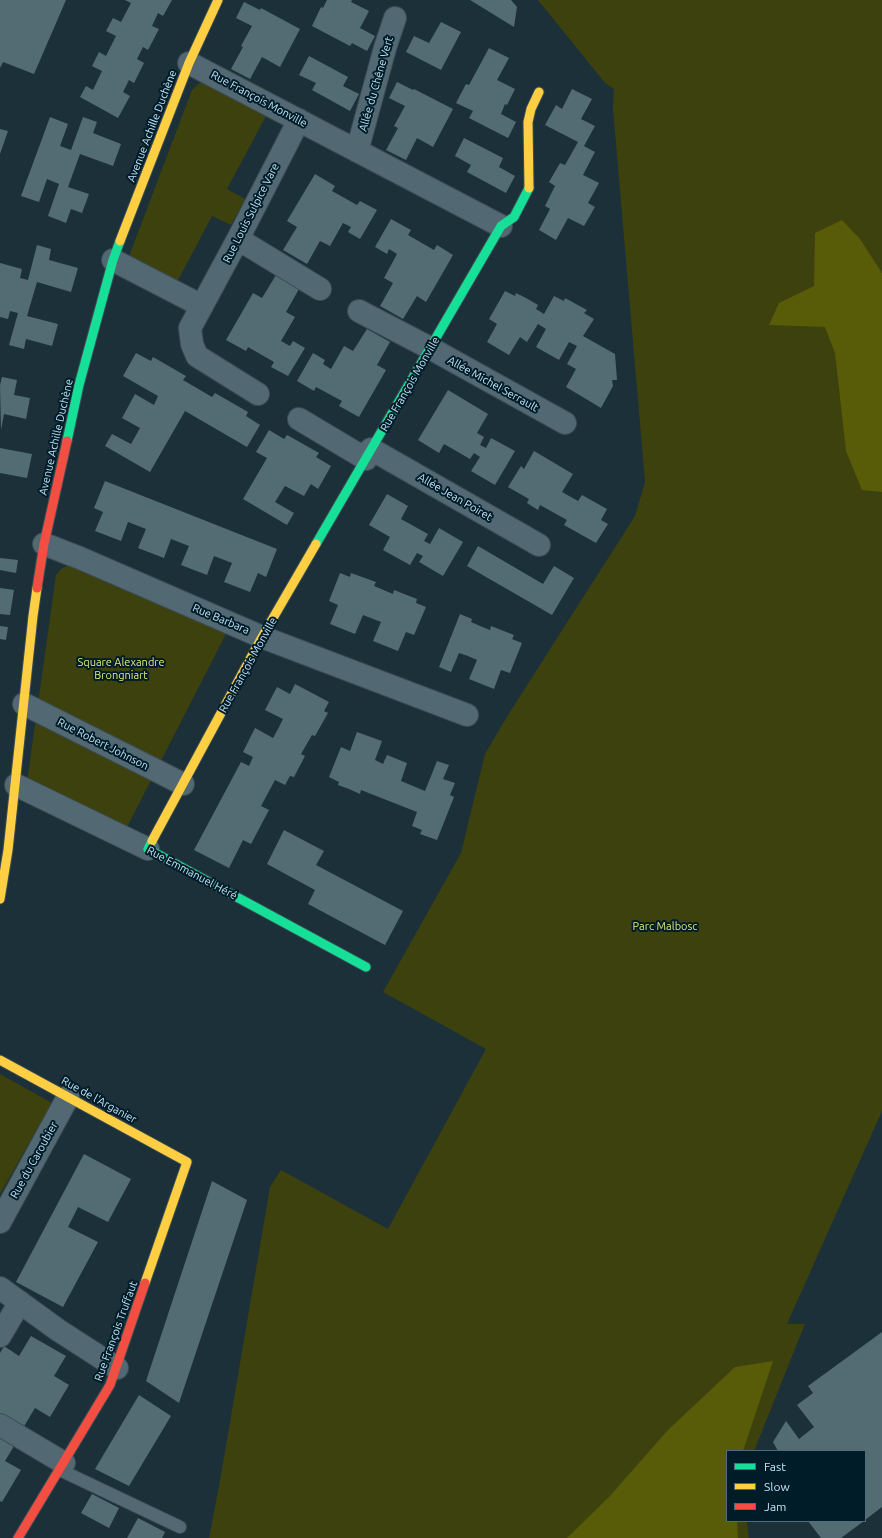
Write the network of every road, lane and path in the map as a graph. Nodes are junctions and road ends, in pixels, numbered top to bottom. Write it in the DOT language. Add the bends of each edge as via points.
graph roads {
  1 [pos="218,0"];
  2 [pos="395,18"];
  3 [pos="189,63"];
  4 [pos="539,92"];
  5 [pos="299,120"];
  6 [pos="357,151"];
  7 [pos="501,226"];
  8 [pos="238,239"];
  9 [pos="113,260"];
  10 [pos="320,289"];
  11 [pos="202,306"];
  12 [pos="359,311"];
  13 [pos="430,348"];
  14 [pos="258,394"];
  15 [pos="299,419"];
  16 [pos="564,423"];
  17 [pos="369,454"];
  18 [pos="44,544"];
  19 [pos="539,545"];
  20 [pos="262,637"];
  21 [pos="24,704"];
  22 [pos="468,715"];
  23 [pos="183,784"];
  24 [pos="16,785"];
  25 [pos="148,850"];
  26 [pos="0,899"];
  27 [pos="366,967"];
  28 [pos="0,1060"];
  29 [pos="68,1097"];
  30 [pos="188,1162"];
  31 [pos="0,1222"];
  32 [pos="0,1288"];
  33 [pos="20,1302"];
  34 [pos="0,1336"];
  35 [pos="117,1368"];
  36 [pos="0,1425"];
  37 [pos="62,1467"];
  38 [pos="180,1527"];
  39 [pos="18,1538"];
  1 -- 3 [label="street, Avenue Achille Duchène"];
  2 -- 6 [label="street, Allée du Chêne Vert"];
  3 -- 5 [label="street, Rue François Monville"];
  3 -- 9 [label="street, Avenue Achille Duchène"];
  4 -- 7 [label="street" via="528,122 529,189 514,217"];
  5 -- 6 [label="street, Rue François Monville"];
  5 -- 8 [label="street, Rue Louis Sulpice Vare"];
  6 -- 7 [label="street, Rue François Monville"];
  7 -- 13 [label="street, Rue François Monville"];
  8 -- 10 [label="street"];
  8 -- 11 [label="street, Rue Louis Sulpice Vare"];
  9 -- 11 [label="street"];
  9 -- 18 [label="street, Avenue Achille Duchène" via="79,384"];
  11 -- 14 [label="street" via="190,328 197,356"];
  12 -- 13 [label="street, Allée Michel Serrault"];
  13 -- 16 [label="street, Allée Michel Serrault"];
  13 -- 17 [label="street, Rue François Monville"];
  15 -- 17 [label="street, Allée Jean Poiret"];
  17 -- 19 [label="street, Allée Jean Poiret"];
  17 -- 20 [label="street, Rue François Monville"];
  18 -- 20 [label="street, Rue Barbara"];
  18 -- 21 [label="street, Avenue Achille Duchène"];
  20 -- 22 [label="street, Rue Barbara"];
  20 -- 23 [label="street, Rue François Monville"];
  21 -- 23 [label="street, Rue Robert Johnson"];
  21 -- 24 [label="street, Avenue Achille Duchène"];
  23 -- 25 [label="street, Rue François Monville"];
  24 -- 25 [label="street, Rue Emmanuel Héré"];
  24 -- 26 [label="street, Avenue Achille Duchène"];
  25 -- 27 [label="street, Rue Emmanuel Héré"];
  28 -- 29 [label="street, Rue de l'Arganier"];
  29 -- 30 [label="street, Rue de l'Arganier"];
  29 -- 31 [label="street, Rue du Caroubier"];
  30 -- 35 [label="street, Rue François Truffaut"];
  32 -- 33 [label="street"];
  33 -- 34 [label="street"];
  33 -- 35 [label="street"];
  35 -- 37 [label="street, Rue François Truffaut" via="110,1385"];
  36 -- 37 [label="street"];
  37 -- 38 [label="lane"];
  37 -- 39 [label="street, Rue François Truffaut"];
}
